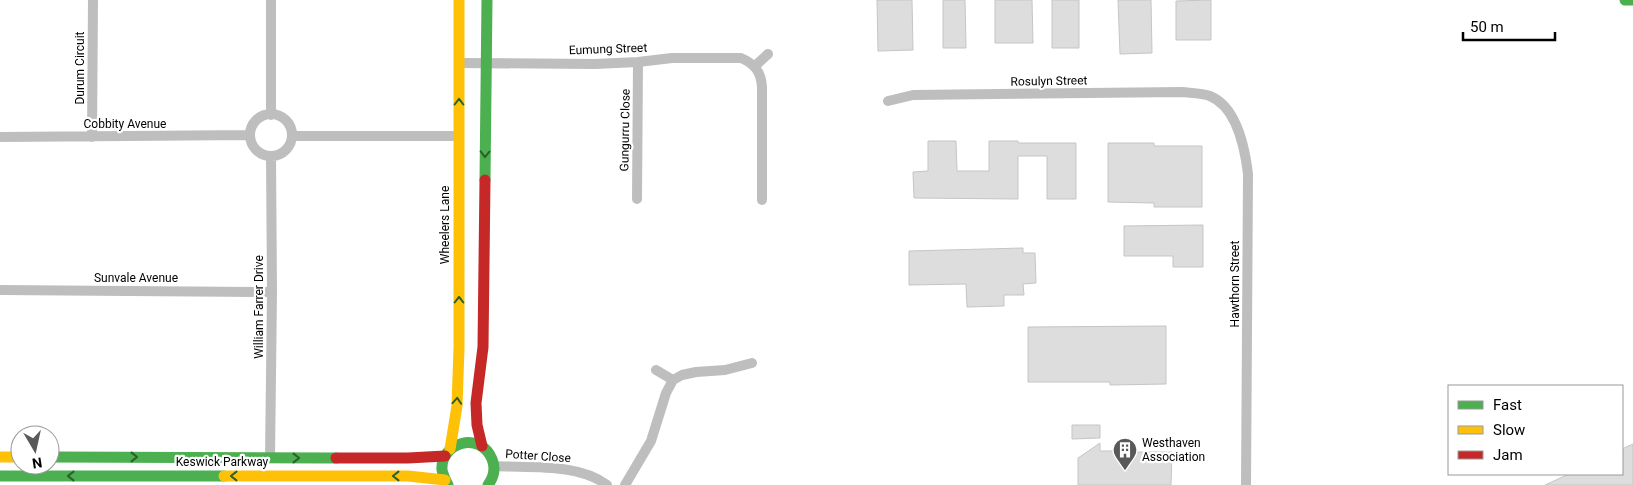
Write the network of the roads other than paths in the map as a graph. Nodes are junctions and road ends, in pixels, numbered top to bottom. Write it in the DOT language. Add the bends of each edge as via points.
graph roads {
  1 [pos="93,0"];
  2 [pos="272,0"];
  3 [pos="459,0"];
  4 [pos="487,0"];
  5 [pos="1626,0"];
  6 [pos="1633,0"];
  7 [pos="768,54"];
  8 [pos="638,62"];
  9 [pos="459,63"];
  10 [pos="486,64"];
  11 [pos="755,66"];
  12 [pos="1210,96"];
  13 [pos="888,101"];
  14 [pos="271,114"];
  15 [pos="250,135"];
  16 [pos="292,136"];
  17 [pos="459,136"];
  18 [pos="0,137"];
  19 [pos="92,137"];
  20 [pos="271,156"];
  21 [pos="637,199"];
  22 [pos="762,200"];
  23 [pos="0,290"];
  24 [pos="272,292"];
  25 [pos="752,364"];
  26 [pos="656,370"];
  27 [pos="673,380"];
  28 [pos="482,446"];
  29 [pos="448,452"];
  30 [pos="60,457"];
  31 [pos="270,458"];
  32 [pos="495,466"];
  33 [pos="0,476"];
  34 [pos="446,482"];
  35 [pos="488,485"];
  36 [pos="607,485"];
  37 [pos="625,485"];
  38 [pos="1246,485"];
  1 -- 19 [label="street, Durum Circuit"];
  2 -- 14 [label="street"];
  3 -- 9 [label="main road, Wheelers Lane"];
  4 -- 10 [label="main road"];
  5 -- 6 [label="main road"];
  7 -- 11 [label="street"];
  8 -- 10 [label="street, Eumung Street"];
  8 -- 11 [label="street, Eumung Street" via="672,58 741,58"];
  8 -- 21 [label="street, Gungurru Close"];
  9 -- 10 [label="street, Eumung Street"];
  17 -- 9 [label="main road, Wheelers Lane, one-way"];
  10 -- 28 [label="main road, one-way" via="484,314 476,403"];
  11 -- 22 [label="street" via="761,76 762,87"];
  12 -- 13 [label="street, Rosulyn Street" via="1182,92 914,95"];
  12 -- 38 [label="street, Hawthorn Street" via="1234,118 1248,174"];
  14 -- 15 [label="street" via="254,123"];
  14 -- 16 [label="street" via="284,118"];
  15 -- 19 [label="street, Cobbity Avenue"];
  15 -- 20 [label="street" via="254,148"];
  16 -- 17 [label="street"];
  16 -- 20 [label="street" via="283,152"];
  29 -- 17 [label="main road, Wheelers Lane, one-way" via="456,416 458,385"];
  18 -- 19 [label="street, Cobbity Avenue"];
  20 -- 24 [label="street, William Farrer Drive"];
  23 -- 24 [label="street, Sunvale Avenue"];
  24 -- 31 [label="street, William Farrer Drive"];
  25 -- 27 [label="street" via="696,372"];
  26 -- 27 [label="street"];
  27 -- 37 [label="street" via="666,392 651,441"];
  28 -- 29 [label="main road, Keswick Parkway" via="466,442"];
  28 -- 32 [label="main road" via="493,458"];
  31 -- 29 [label="main road, Keswick Parkway, one-way" via="408,458"];
  29 -- 34 [label="main road, Wheelers Lane" via="442,464"];
  30 -- 31 [label="main road, Keswick Parkway, one-way"];
  32 -- 35 [label="main road"];
  32 -- 36 [label="street, Potter Close" via="572,470"];
  34 -- 33 [label="main road, Keswick Parkway, one-way" via="408,476"];
}
